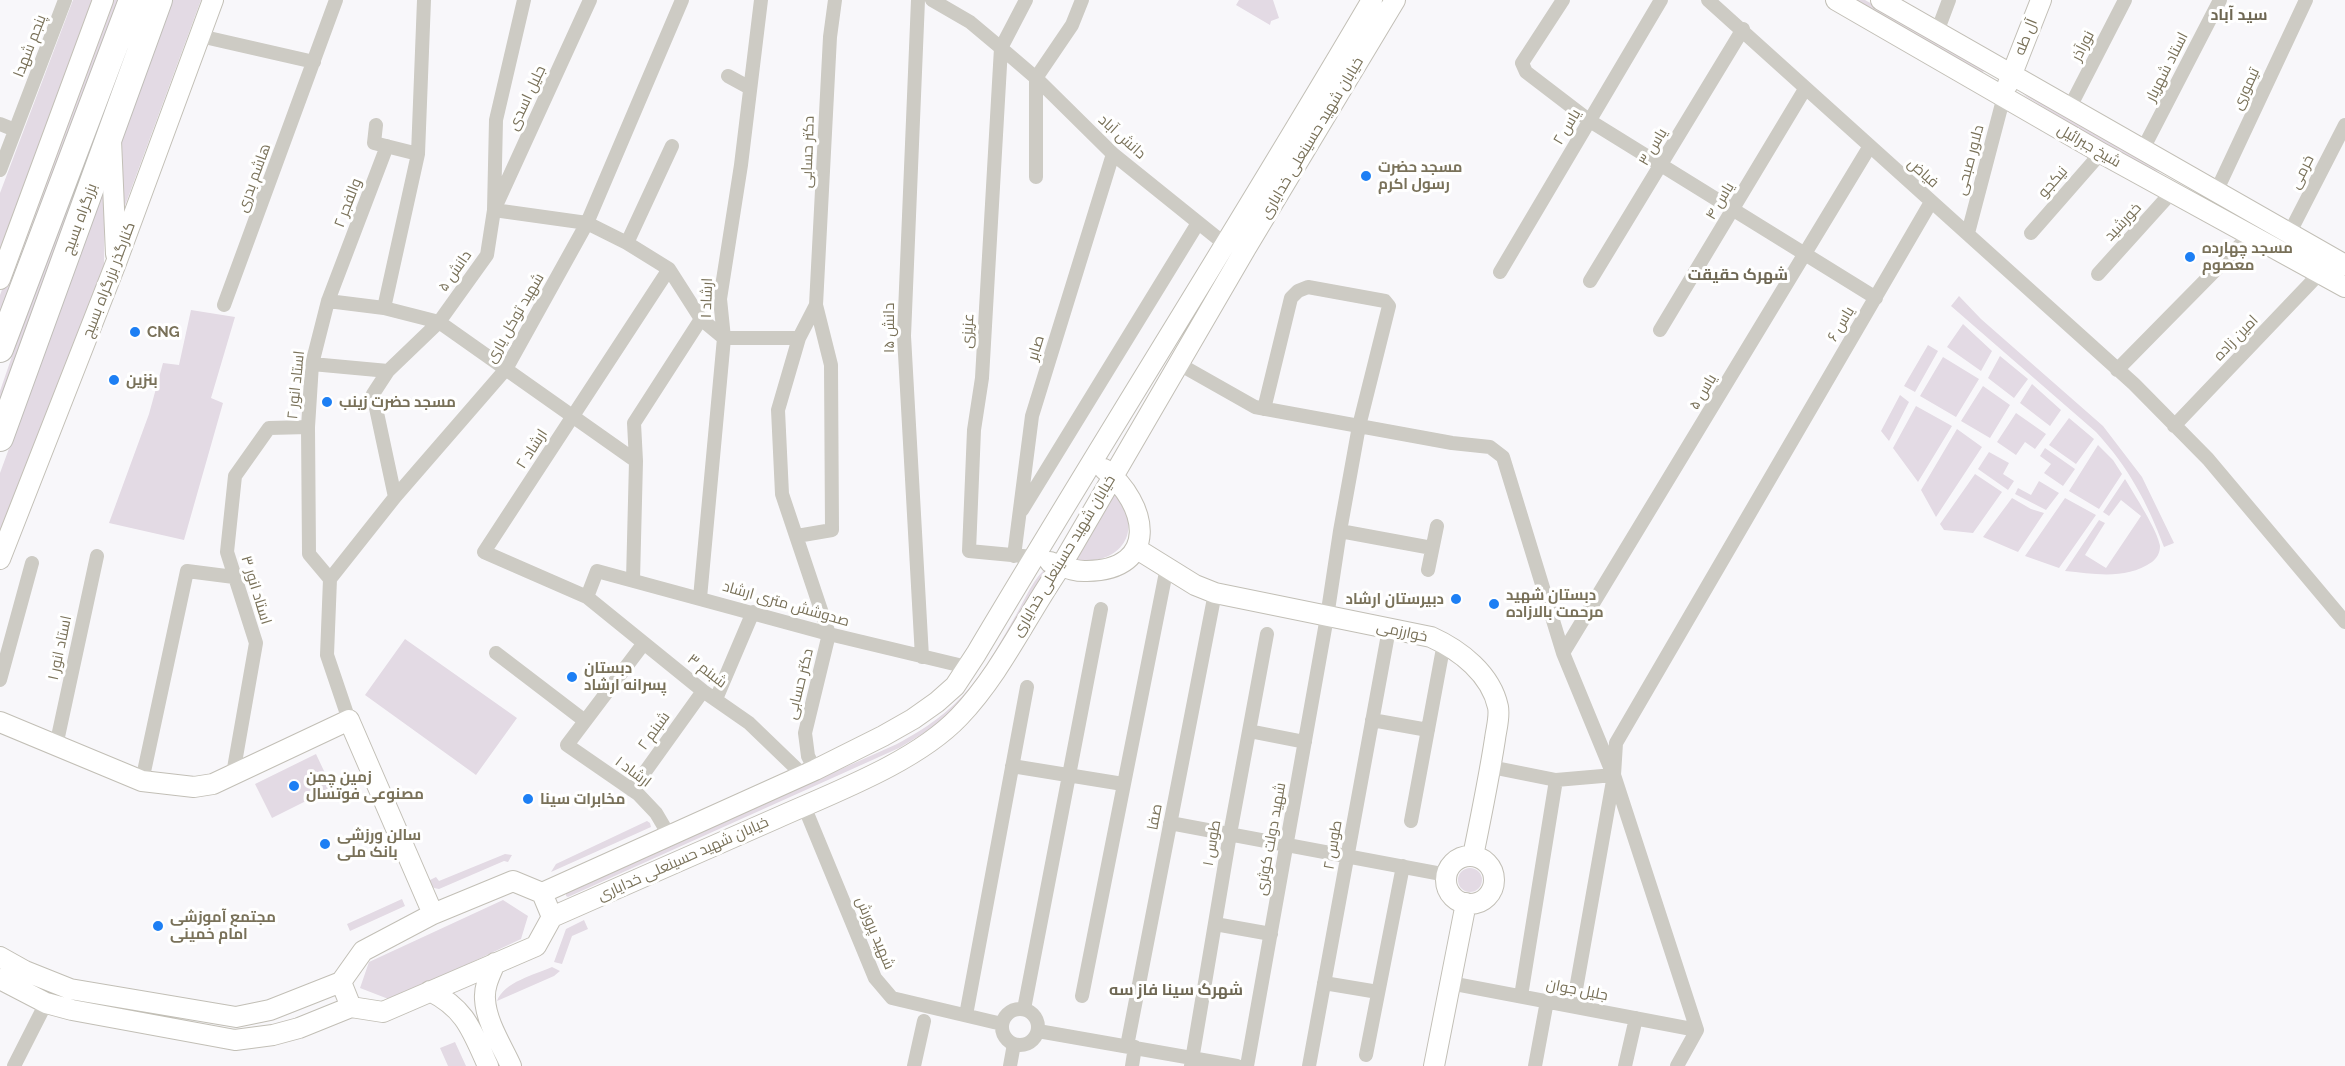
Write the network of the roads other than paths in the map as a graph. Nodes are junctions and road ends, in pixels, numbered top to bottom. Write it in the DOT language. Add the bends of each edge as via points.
graph roads {
  1 [pos="65,0"];
  2 [pos="103,0"];
  3 [pos="132,0"];
  4 [pos="159,0"];
  5 [pos="213,0"];
  6 [pos="336,0"];
  7 [pos="424,0"];
  8 [pos="524,0"];
  9 [pos="590,0"];
  10 [pos="682,0"];
  11 [pos="761,0"];
  12 [pos="835,0"];
  13 [pos="918,0"];
  14 [pos="932,0"];
  15 [pos="1026,0"];
  16 [pos="1082,0"];
  17 [pos="1372,0"];
  18 [pos="1395,0"];
  19 [pos="1563,0"];
  20 [pos="1661,0"];
  21 [pos="1708,0"];
  22 [pos="1836,0"];
  23 [pos="1881,0"];
  24 [pos="1949,0"];
  25 [pos="2041,0"];
  26 [pos="2125,0"];
  27 [pos="2220,0"];
  28 [pos="2306,0"];
  29 [pos="1743,29"];
  30 [pos="1937,32"];
  31 [pos="200,36"];
  32 [pos="1001,48"];
  33 [pos="314,62"];
  34 [pos="2011,74"];
  35 [pos="728,76"];
  36 [pos="1036,78"];
  37 [pos="750,88"];
  38 [pos="1805,89"];
  39 [pos="2004,96"];
  40 [pos="2070,107"];
  41 [pos="1590,121"];
  42 [pos="0,124"];
  43 [pos="376,125"];
  44 [pos="2345,125"];
  45 [pos="15,130"];
  46 [pos="111,132"];
  47 [pos="387,146"];
  48 [pos="672,146"];
  49 [pos="1870,146"];
  50 [pos="2143,149"];
  51 [pos="2101,153"];
  52 [pos="418,154"];
  53 [pos="1113,154"];
  54 [pos="1662,165"];
  55 [pos="0,170"];
  56 [pos="2182,172"];
  57 [pos="1036,177"];
  58 [pos="2172,192"];
  59 [pos="2216,192"];
  60 [pos="1931,202"];
  61 [pos="494,210"];
  62 [pos="1734,210"];
  63 [pos="587,223"];
  64 [pos="1198,223"];
  65 [pos="1968,233"];
  66 [pos="2031,233"];
  67 [pos="2251,234"];
  68 [pos="2289,234"];
  69 [pos="627,243"];
  70 [pos="1226,245"];
  71 [pos="1804,255"];
  72 [pos="116,263"];
  73 [pos="2345,265"];
  74 [pos="669,269"];
  75 [pos="1500,272"];
  76 [pos="2321,272"];
  77 [pos="2097,274"];
  78 [pos="0,279"];
  79 [pos="1590,282"];
  80 [pos="2345,287"];
  81 [pos="1876,298"];
  82 [pos="328,301"];
  83 [pos="224,305"];
  84 [pos="816,305"];
  85 [pos="384,308"];
  86 [pos="701,319"];
  87 [pos="439,322"];
  88 [pos="1660,330"];
  89 [pos="723,338"];
  90 [pos="799,338"];
  91 [pos="0,349"];
  92 [pos="312,364"];
  93 [pos="1179,364"];
  94 [pos="506,369"];
  95 [pos="2117,369"];
  96 [pos="388,371"];
  97 [pos="1264,409"];
  98 [pos="572,416"];
  99 [pos="1359,426"];
  100 [pos="2175,426"];
  101 [pos="308,427"];
  102 [pos="0,438"];
  103 [pos="1092,460"];
  104 [pos="636,461"];
  105 [pos="1113,476"];
  106 [pos="395,496"];
  107 [pos="1020,513"];
  108 [pos="1437,526"];
  109 [pos="1340,531"];
  110 [pos="797,536"];
  111 [pos="1432,548"];
  112 [pos="1137,549"];
  113 [pos="97,556"];
  114 [pos="1024,557"];
  115 [pos="0,559"];
  116 [pos="32,563"];
  117 [pos="1061,566"];
  118 [pos="1167,567"];
  119 [pos="1428,570"];
  120 [pos="234,577"];
  121 [pos="330,579"];
  122 [pos="633,580"];
  123 [pos="1215,593"];
  124 [pos="587,597"];
  125 [pos="700,598"];
  126 [pos="1101,609"];
  127 [pos="753,612"];
  128 [pos="1327,617"];
  129 [pos="2345,622"];
  130 [pos="1389,629"];
  131 [pos="829,634"];
  132 [pos="1267,634"];
  133 [pos="644,643"];
  134 [pos="1444,643"];
  135 [pos="496,653"];
  136 [pos="1563,653"];
  137 [pos="922,657"];
  138 [pos="967,667"];
  139 [pos="0,680"];
  140 [pos="1027,687"];
  141 [pos="703,691"];
  142 [pos="716,699"];
  143 [pos="349,720"];
  144 [pos="1372,720"];
  145 [pos="585,721"];
  146 [pos="0,722"];
  147 [pos="1428,730"];
  148 [pos="1250,731"];
  149 [pos="1305,742"];
  150 [pos="56,746"];
  151 [pos="1012,766"];
  152 [pos="1491,767"];
  153 [pos="809,773"];
  154 [pos="233,774"];
  155 [pos="1069,774"];
  156 [pos="1614,775"];
  157 [pos="1556,780"];
  158 [pos="142,781"];
  159 [pos="1123,784"];
  160 [pos="632,790"];
  161 [pos="804,806"];
  162 [pos="1411,821"];
  163 [pos="1170,823"];
  164 [pos="1230,834"];
  165 [pos="669,835"];
  166 [pos="1287,844"];
  167 [pos="1347,856"];
  168 [pos="1473,856"];
  169 [pos="1402,866"];
  170 [pos="1447,875"];
  171 [pos="542,893"];
  172 [pos="1466,903"];
  173 [pos="433,914"];
  174 [pos="552,916"];
  175 [pos="1215,924"];
  176 [pos="1271,934"];
  177 [pos="0,957"];
  178 [pos="495,963"];
  179 [pos="0,979"];
  180 [pos="341,982"];
  181 [pos="1324,983"];
  182 [pos="1450,983"];
  183 [pos="430,991"];
  184 [pos="1378,992"];
  185 [pos="1082,996"];
  186 [pos="1521,996"];
  187 [pos="1548,1001"];
  188 [pos="46,1003"];
  189 [pos="1573,1006"];
  190 [pos="351,1007"];
  191 [pos="1024,1009"];
  192 [pos="966,1015"];
  193 [pos="236,1017"];
  194 [pos="1636,1018"];
  195 [pos="924,1021"];
  196 [pos="1002,1024"];
  197 [pos="1697,1030"];
  198 [pos="1038,1031"];
  199 [pos="235,1040"];
  200 [pos="1014,1044"];
  201 [pos="1131,1047"];
  202 [pos="1366,1055"];
  203 [pos="1192,1062"];
  204 [pos="14,1066"];
  205 [pos="488,1066"];
  206 [pos="511,1066"];
  207 [pos="914,1066"];
  208 [pos="1010,1066"];
  209 [pos="1132,1066"];
  210 [pos="1237,1066"];
  211 [pos="1247,1066"];
  212 [pos="1309,1066"];
  213 [pos="1434,1066"];
  214 [pos="1535,1066"];
  215 [pos="1625,1066"];
  216 [pos="1677,1066"];
  1 -- 45 [label="street, پنجم شهدا"];
  2 -- 78 [label="street"];
  3 -- 91 [label="highway, بزرگراه بسیج"];
  4 -- 46 [label="highway, بزرگراه بسیج"];
  5 -- 31 [label="street, کنارگذر بزرگراه بسیج"];
  6 -- 33 [label="street, هاشم بدری"];
  7 -- 52 [label="street"];
  8 -- 61 [label="street, دانش ۵" via="496,120"];
  9 -- 61 [label="street, جلیل اسدی"];
  10 -- 63 [label="street, شهید توکل یاری"];
  11 -- 37 [label="street, ارشاد ۱"];
  12 -- 84 [label="street, دکتر حسابی"];
  13 -- 137 [label="street, دانش ۱۵" via="904,336"];
  14 -- 32 [label="street, دانش آباد" via="970,22"];
  15 -- 32 [label="street"];
  16 -- 36 [label="street" via="1072,25"];
  17 -- 70 [label="street, خیابان شهید حسینعلی خدایاری"];
  18 -- 93 [label="street, خیابان شهید حسینعلی خدایاری"];
  19 -- 41 [label="street" via="1522,63 1526,72"];
  20 -- 41 [label="street, یاس ۲"];
  21 -- 29 [label="street, فیاض"];
  22 -- 39 [label="street, شیخ جبرائیل"];
  23 -- 30 [label="street, شیخ جبرائیل"];
  24 -- 30 [label="street"];
  25 -- 34 [label="street, آل طه"];
  26 -- 40 [label="street, نورآذر"];
  27 -- 50 [label="street, استاد شهریار"];
  28 -- 59 [label="street, تیموری"];
  29 -- 38 [label="street, فیاض"];
  29 -- 54 [label="street, یاس ۳"];
  30 -- 34 [label="street, شیخ جبرائیل"];
  31 -- 33 [label="street"];
  31 -- 72 [label="street, کنارگذر بزرگراه بسیج"];
  32 -- 36 [label="street, دانش آباد"];
  32 -- 114 [label="street, عزیزی" via="969,551"];
  33 -- 83 [label="street, هاشم بدری"];
  34 -- 39 [label="street, آل طه"];
  34 -- 40 [label="street, شیخ جبرائیل"];
  35 -- 37 [label="street"];
  36 -- 53 [label="street, دانش آباد"];
  36 -- 57 [label="street"];
  37 -- 89 [label="street, ارشاد ۱" via="720,298"];
  38 -- 49 [label="street, فیاض"];
  38 -- 62 [label="street, یاس ۴"];
  39 -- 51 [label="street, شیخ جبرائیل"];
  39 -- 65 [label="street, دلاور صبحی"];
  40 -- 50 [label="street, شیخ جبرائیل"];
  41 -- 54 [label="street"];
  41 -- 75 [label="street, یاس ۲"];
  42 -- 45 [label="street"];
  43 -- 47 [label="street" via="374,143"];
  44 -- 68 [label="street, خرمی"];
  45 -- 55 [label="street, پنجم شهدا"];
  46 -- 72 [label="street"];
  46 -- 102 [label="highway, بزرگراه بسیج"];
  47 -- 52 [label="street"];
  47 -- 82 [label="street, والفجر ۲"];
  48 -- 69 [label="street"];
  49 -- 60 [label="street, فیاض"];
  49 -- 71 [label="street, یاس ۵"];
  50 -- 56 [label="street, شیخ جبرائیل"];
  51 -- 58 [label="street, شیخ جبرائیل"];
  51 -- 66 [label="street, نیکجو"];
  52 -- 85 [label="street"];
  53 -- 64 [label="street, دانش آباد"];
  53 -- 107 [label="street, صابر" via="1032,416"];
  54 -- 62 [label="street"];
  54 -- 79 [label="street, یاس ۳"];
  56 -- 58 [label="street"];
  56 -- 59 [label="street, شیخ جبرائیل"];
  58 -- 67 [label="street, شیخ جبرائیل"];
  58 -- 77 [label="street, خورشید"];
  59 -- 68 [label="street, شیخ جبرائیل"];
  60 -- 65 [label="street, فیاض"];
  60 -- 81 [label="street, یاس ۶"];
  61 -- 63 [label="street"];
  61 -- 87 [label="street, دانش ۵" via="487,255"];
  62 -- 71 [label="street"];
  62 -- 88 [label="street, یاس ۴"];
  63 -- 69 [label="street"];
  63 -- 94 [label="street, شهید توکل یاری"];
  64 -- 70 [label="street, دانش آباد"];
  64 -- 107 [label="street"];
  65 -- 95 [label="street, فیاض"];
  67 -- 76 [label="street, شیخ جبرائیل"];
  67 -- 95 [label="street"];
  68 -- 73 [label="street, شیخ جبرائیل"];
  69 -- 74 [label="street"];
  70 -- 103 [label="street, خیابان شهید حسینعلی خدایاری"];
  71 -- 81 [label="street"];
  71 -- 136 [label="street, یاس ۵"];
  72 -- 115 [label="street, کنارگذر بزرگراه بسیج"];
  74 -- 86 [label="street"];
  74 -- 98 [label="street, ارشاد ۲"];
  76 -- 80 [label="street, شیخ جبرائیل"];
  76 -- 100 [label="street, امین زاده"];
  81 -- 156 [label="street, یاس ۶" via="1616,743"];
  82 -- 85 [label="street"];
  82 -- 92 [label="street, استاد انور ۲"];
  84 -- 90 [label="street, دکتر حسابی"];
  84 -- 110 [label="street, دکتر حسابی" via="831,365 832,530"];
  85 -- 87 [label="street"];
  86 -- 89 [label="street"];
  86 -- 104 [label="street" via="634,423"];
  87 -- 94 [label="street"];
  87 -- 96 [label="street, دانش ۵"];
  89 -- 90 [label="street"];
  89 -- 125 [label="street, ارشاد ۱"];
  90 -- 110 [label="street, دکتر حسابی" via="778,410 782,494"];
  92 -- 96 [label="street"];
  92 -- 101 [label="street, استاد انور ۲"];
  93 -- 97 [label="street"];
  93 -- 105 [label="street, خیابان شهید حسینعلی خدایاری"];
  94 -- 98 [label="street"];
  94 -- 106 [label="street, شهید توکل یاری"];
  95 -- 100 [label="street, فیاض"];
  96 -- 106 [label="street, دانش ۵" via="373,394"];
  97 -- 99 [label="street"];
  97 -- 99 [label="street, شهید دولت کوثری" via="1291,298 1298,291 1308,287 1379,298 1389,306"];
  98 -- 104 [label="street"];
  98 -- 124 [label="street, ارشاد ۲" via="484,552"];
  99 -- 109 [label="street, شهید دولت کوثری"];
  99 -- 136 [label="street" via="1490,447 1503,457"];
  100 -- 129 [label="street, فیاض"];
  101 -- 120 [label="street, استاد انور ۳" via="269,428 235,476 227,552"];
  101 -- 121 [label="street, استاد انور ۲" via="309,554"];
  103 -- 105 [label="street"];
  103 -- 114 [label="street, خیابان شهید حسینعلی خدایاری"];
  104 -- 122 [label="street"];
  105 -- 112 [label="street" via="1134,503 1139,530"];
  105 -- 117 [label="street, خیابان شهید حسینعلی خدایاری"];
  106 -- 121 [label="street, شهید توکل یاری"];
  107 -- 114 [label="street, صابر"];
  108 -- 111 [label="street"];
  109 -- 111 [label="street"];
  109 -- 128 [label="street, شهید دولت کوثری"];
  110 -- 131 [label="street, دکتر حسابی"];
  111 -- 119 [label="street"];
  112 -- 117 [label="street" via="1107,568 1078,571"];
  112 -- 118 [label="street, خوارزمی"];
  113 -- 150 [label="street, استاد انور ۱"];
  114 -- 117 [label="street"];
  114 -- 138 [label="street, خیابان شهید حسینعلی خدایاری"];
  116 -- 139 [label="street"];
  117 -- 161 [label="street, خیابان شهید حسینعلی خدایاری" via="994,672 959,717 933,741 902,760"];
  118 -- 123 [label="street, خوارزمی"];
  118 -- 159 [label="street"];
  120 -- 154 [label="street, استاد انور ۳" via="256,643"];
  120 -- 158 [label="street" via="187,571"];
  121 -- 143 [label="street" via="327,655"];
  122 -- 124 [label="street, صدوشش متری ارشاد" via="597,571"];
  122 -- 125 [label="street, صدوشش متری ارشاد"];
  123 -- 128 [label="street, خوارزمی"];
  123 -- 163 [label="street, صفا"];
  124 -- 133 [label="street, شبنم ۳"];
  125 -- 127 [label="street, صدوشش متری ارشاد"];
  126 -- 155 [label="street"];
  127 -- 131 [label="street, صدوشش متری ارشاد"];
  127 -- 142 [label="street"];
  128 -- 130 [label="street, خوارزمی"];
  128 -- 149 [label="street, شهید دولت کوثری"];
  130 -- 134 [label="street, خوارزمی"];
  130 -- 144 [label="street, طوس ۲"];
  131 -- 137 [label="street, صدوشش متری ارشاد"];
  131 -- 153 [label="street, دکتر حسابی" via="805,733"];
  132 -- 148 [label="street, طوس ۱"];
  133 -- 141 [label="street, شبنم ۳"];
  133 -- 145 [label="street"];
  134 -- 147 [label="street"];
  134 -- 152 [label="street, خوارزمی" via="1476,668 1494,693 1499,710"];
  135 -- 145 [label="street"];
  136 -- 156 [label="street"];
  137 -- 138 [label="street, صدوشش متری ارشاد"];
  138 -- 153 [label="street, خیابان شهید حسینعلی خدایاری" via="955,686 913,719"];
  140 -- 151 [label="street"];
  141 -- 142 [label="street, شبنم ۳"];
  141 -- 160 [label="street, شبنم ۲"];
  142 -- 153 [label="street, شبنم ۳"];
  143 -- 154 [label="street"];
  143 -- 173 [label="street"];
  144 -- 147 [label="street"];
  144 -- 167 [label="street, طوس ۲"];
  145 -- 160 [label="street, ارشاد ۱" via="567,746"];
  146 -- 150 [label="street"];
  147 -- 162 [label="street"];
  148 -- 149 [label="street"];
  148 -- 164 [label="street, طوس ۱"];
  149 -- 166 [label="street, شهید دولت کوثری"];
  150 -- 158 [label="street"];
  151 -- 155 [label="street"];
  151 -- 192 [label="street"];
  152 -- 157 [label="street"];
  152 -- 168 [label="street, خوارزمی"];
  153 -- 165 [label="street, خیابان شهید حسینعلی خدایاری"];
  154 -- 158 [label="street" via="213,784 194,787"];
  155 -- 159 [label="street"];
  155 -- 191 [label="street"];
  156 -- 157 [label="street"];
  156 -- 189 [label="street, یاس ۶"];
  156 -- 197 [label="street"];
  157 -- 186 [label="street"];
  159 -- 185 [label="street"];
  160 -- 165 [label="street, ارشاد ۱" via="656,813"];
  161 -- 174 [label="street, خیابان شهید حسینعلی خدایاری"];
  161 -- 192 [label="street, شهید پرورش" via="874,978 892,998"];
  163 -- 164 [label="street"];
  163 -- 201 [label="street, صفا"];
  164 -- 166 [label="street"];
  164 -- 175 [label="street, طوس ۱"];
  165 -- 171 [label="street, خیابان شهید حسینعلی خدایاری"];
  166 -- 167 [label="street"];
  166 -- 176 [label="street, شهید دولت کوثری"];
  167 -- 169 [label="street"];
  167 -- 181 [label="street, طوس ۲"];
  168 -- 170 [label="street" via="1458,859"];
  168 -- 172 [label="street" via="1491,870 1492,886 1484,898"];
  169 -- 170 [label="street"];
  169 -- 184 [label="street"];
  170 -- 172 [label="street" via="1450,893"];
  171 -- 173 [label="street" via="513,881"];
  171 -- 174 [label="street"];
  172 -- 182 [label="street"];
  173 -- 180 [label="street" via="363,951"];
  174 -- 178 [label="street" via="536,946"];
  175 -- 176 [label="street"];
  175 -- 203 [label="street, طوس ۱"];
  176 -- 211 [label="street, شهید دولت کوثری"];
  177 -- 193 [label="street" via="70,989"];
  178 -- 183 [label="street"];
  178 -- 206 [label="street" via="487,981 487,1013"];
  179 -- 188 [label="street"];
  180 -- 190 [label="street"];
  180 -- 193 [label="street" via="270,1010"];
  181 -- 184 [label="street"];
  181 -- 212 [label="street, طوس ۲"];
  182 -- 186 [label="street, جلیل جوان"];
  182 -- 213 [label="street"];
  183 -- 190 [label="street" via="383,1012"];
  183 -- 205 [label="street" via="463,1014"];
  184 -- 202 [label="street"];
  186 -- 187 [label="street, جلیل جوان"];
  187 -- 189 [label="street, جلیل جوان"];
  187 -- 214 [label="street"];
  188 -- 199 [label="street"];
  188 -- 204 [label="street"];
  189 -- 194 [label="street, جلیل جوان"];
  190 -- 199 [label="street" via="299,1028"];
  191 -- 196 [label="street" via="1007,1013"];
  191 -- 198 [label="street" via="1037,1019"];
  192 -- 196 [label="street, شهید پرورش"];
  193 -- 199 [label="street"];
  194 -- 197 [label="street, جلیل جوان"];
  194 -- 215 [label="street"];
  195 -- 207 [label="street"];
  196 -- 200 [label="street" via="1004,1036"];
  197 -- 216 [label="street"];
  198 -- 200 [label="street" via="1032,1041"];
  198 -- 201 [label="street"];
  200 -- 208 [label="street"];
  201 -- 203 [label="street"];
  201 -- 209 [label="street, صفا"];
  203 -- 210 [label="street"];
}
